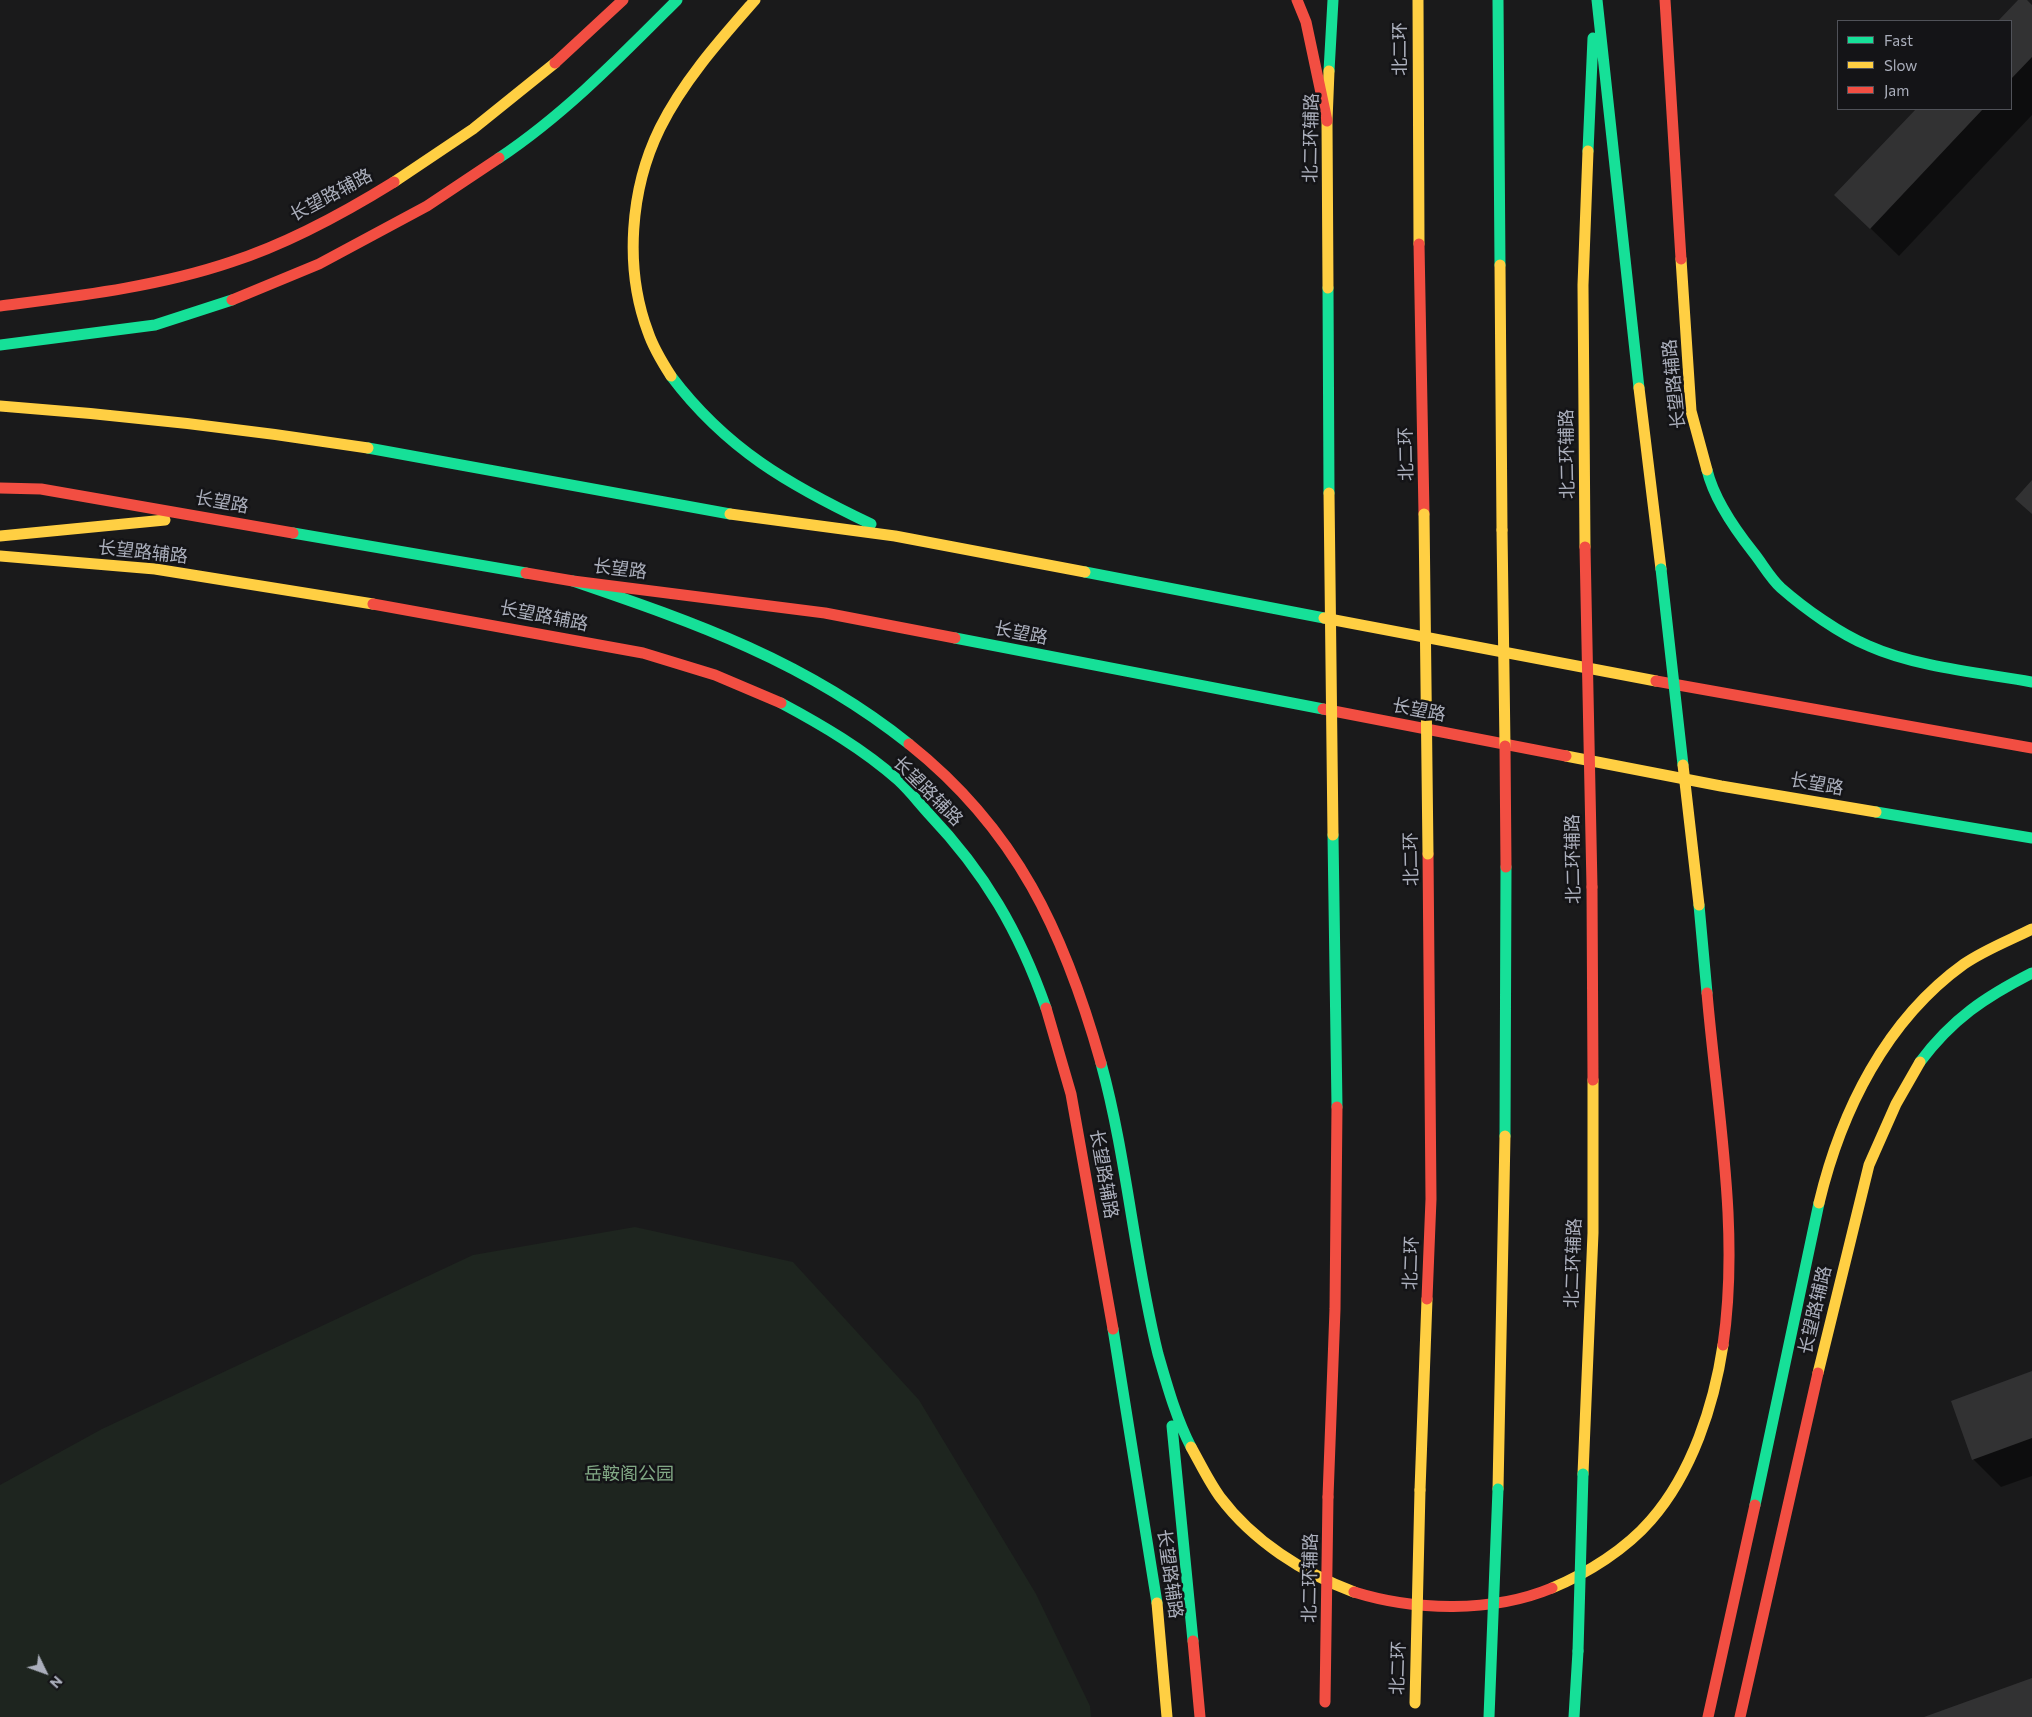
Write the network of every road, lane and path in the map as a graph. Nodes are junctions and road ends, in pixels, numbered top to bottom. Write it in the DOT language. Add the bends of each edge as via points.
graph roads {
  1 [pos="623,0"];
  2 [pos="676,0"];
  3 [pos="755,0"];
  4 [pos="1298,0"];
  5 [pos="1333,0"];
  6 [pos="1418,0"];
  7 [pos="1498,0"];
  8 [pos="1596,0"];
  9 [pos="1665,0"];
  10 [pos="1327,121"];
  11 [pos="0,306"];
  12 [pos="0,345"];
  13 [pos="0,406"];
  14 [pos="0,488"];
  15 [pos="202,517"];
  16 [pos="0,536"];
  17 [pos="895,536"];
  18 [pos="0,556"];
  19 [pos="574,581"];
  20 [pos="2032,682"];
  21 [pos="2032,748"];
  22 [pos="2032,838"];
  23 [pos="2032,929"];
  24 [pos="2032,973"];
  25 [pos="1170,1397"];
  26 [pos="1167,1717"];
  27 [pos="1200,1717"];
  28 [pos="1324,1717"];
  29 [pos="1414,1717"];
  30 [pos="1489,1717"];
  31 [pos="1574,1717"];
  32 [pos="1708,1717"];
  33 [pos="1740,1717"];
  1 -- 11 [label="main road, 长望路辅路" via="571,51 502,109 421,166 332,217 220,266"];
  2 -- 12 [label="main road" via="596,80 522,143 427,206 319,264 240,298 155,325"];
  3 -- 17 [label="main road" via="721,39 679,97 652,146 636,192 633,241 638,294 651,342 676,384 705,420 781,479"];
  4 -- 10 [label="main road" via="1306,22"];
  5 -- 10 [label="main road, 北二环辅路"];
  6 -- 29 [label="main road, 北二环, bridge" via="1431,1200"];
  7 -- 30 [label="main road, bridge" via="1506,867 1505,1218"];
  8 -- 25 [label="main road, bridge" via="1699,904 1728,1205 1730,1304 1719,1374 1703,1425 1682,1472 1652,1518 1606,1559 1562,1584 1520,1600 1444,1607 1386,1602 1346,1590 1292,1564 1263,1542 1233,1512 1210,1482 1189,1448"];
  8 -- 31 [label="main road, 北二环辅路, bridge" via="1582,285 1592,887 1592,1233"];
  9 -- 20 [label="main road, 长望路辅路" via="1691,411 1710,483 1740,536 1780,587 1841,632 1870,647 1903,657"];
  10 -- 28 [label="main road, 北二环辅路, bridge" via="1328,493 1337,1112"];
  13 -- 17 [label="main road" via="124,415 254,430 391,451 736,515"];
  14 -- 15 [label="main road, 长望路" via="42,489"];
  15 -- 16 [label="main road"];
  15 -- 19 [label="main road, 长望路"];
  17 -- 21 [label="main road" via="1745,698"];
  18 -- 26 [label="main road, 长望路辅路" via="155,570 260,584 643,653 715,675 807,716 854,746 898,781 981,876 1007,916 1030,962 1048,1012 1071,1094 1126,1398 1159,1617"];
  19 -- 22 [label="main road, 长望路" via="825,613 1721,786"];
  19 -- 25 [label="main road" via="729,637 804,672 918,749 963,793 1014,854 1044,909 1074,976 1094,1033 1118,1138 1153,1338"];
  23 -- 32 [label="main road" via="1974,957 1928,992 1896,1028 1847,1112 1828,1165 1814,1220 1753,1520"];
  24 -- 33 [label="main road, 长望路辅路" via="1995,992 1962,1015 1932,1047 1906,1086 1869,1166 1803,1436"];
  25 -- 27 [label="main road"];
}
